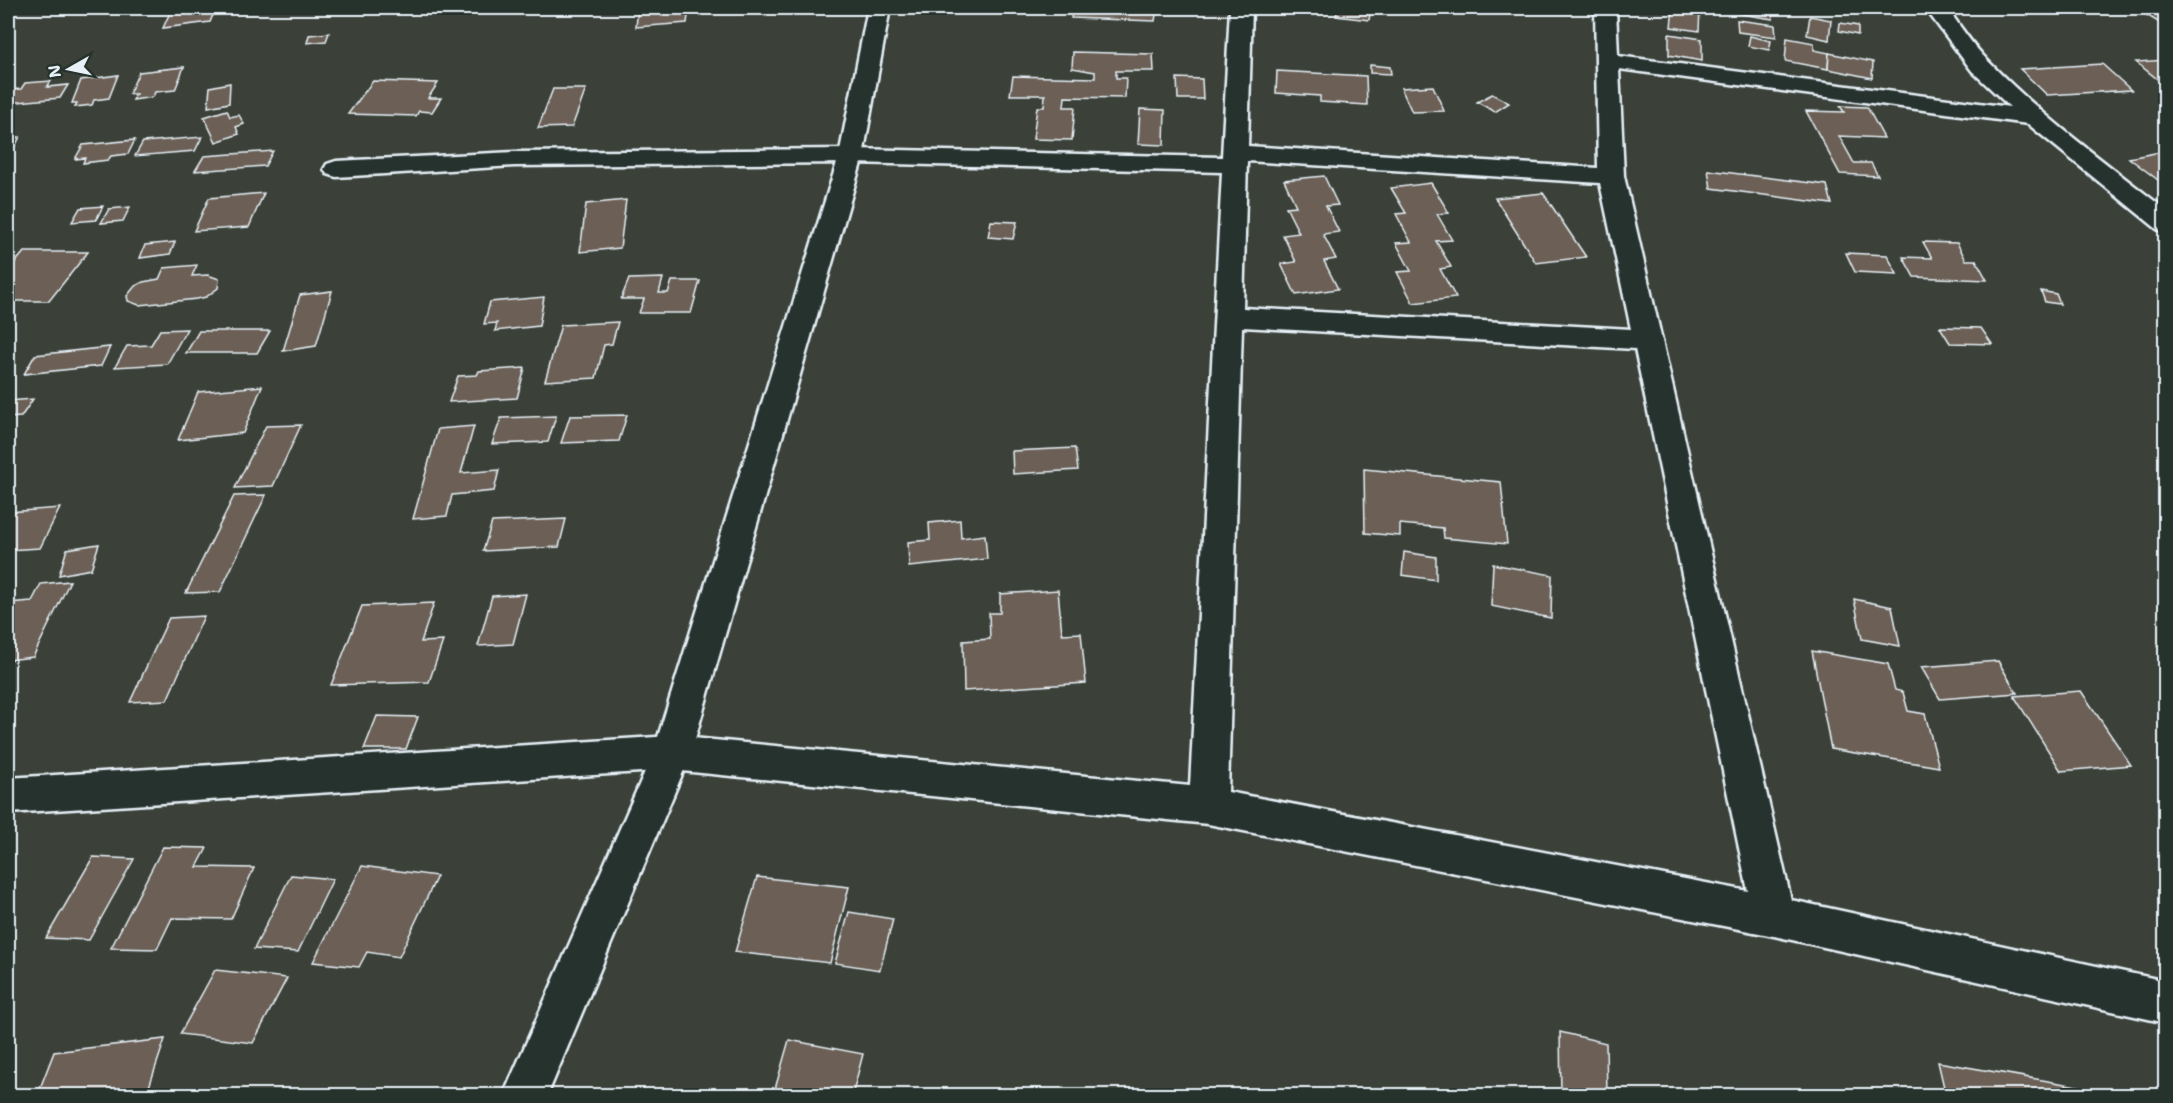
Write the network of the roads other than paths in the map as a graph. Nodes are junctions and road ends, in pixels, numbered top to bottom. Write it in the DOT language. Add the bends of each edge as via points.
graph roads {
  1 [pos="879,8"];
  2 [pos="1241,8"];
  3 [pos="1605,8"];
  4 [pos="1936,8"];
  5 [pos="1607,61"];
  6 [pos="2036,118"];
  7 [pos="851,156"];
  8 [pos="1235,159"];
  9 [pos="336,169"];
  10 [pos="1611,176"];
  11 [pos="2166,223"];
  12 [pos="1228,317"];
  13 [pos="1647,339"];
  14 [pos="672,753"];
  15 [pos="8,796"];
  16 [pos="1208,806"];
  17 [pos="1774,916"];
  18 [pos="2166,1002"];
  19 [pos="525,1095"];
  1 -- 7 [label="street"];
  2 -- 8 [label="street"];
  3 -- 5 [label="street"];
  4 -- 6 [label="street" via="1978,64"];
  5 -- 6 [label="street"];
  5 -- 10 [label="street"];
  6 -- 11 [label="street"];
  7 -- 8 [label="street"];
  7 -- 9 [label="street" via="514,159"];
  7 -- 14 [label="street"];
  8 -- 10 [label="street"];
  8 -- 12 [label="street"];
  10 -- 13 [label="street"];
  12 -- 13 [label="street"];
  12 -- 16 [label="street"];
  13 -- 17 [label="street"];
  14 -- 15 [label="street"];
  14 -- 16 [label="street"];
  14 -- 19 [label="street"];
  16 -- 17 [label="street"];
  17 -- 18 [label="street"];
}
